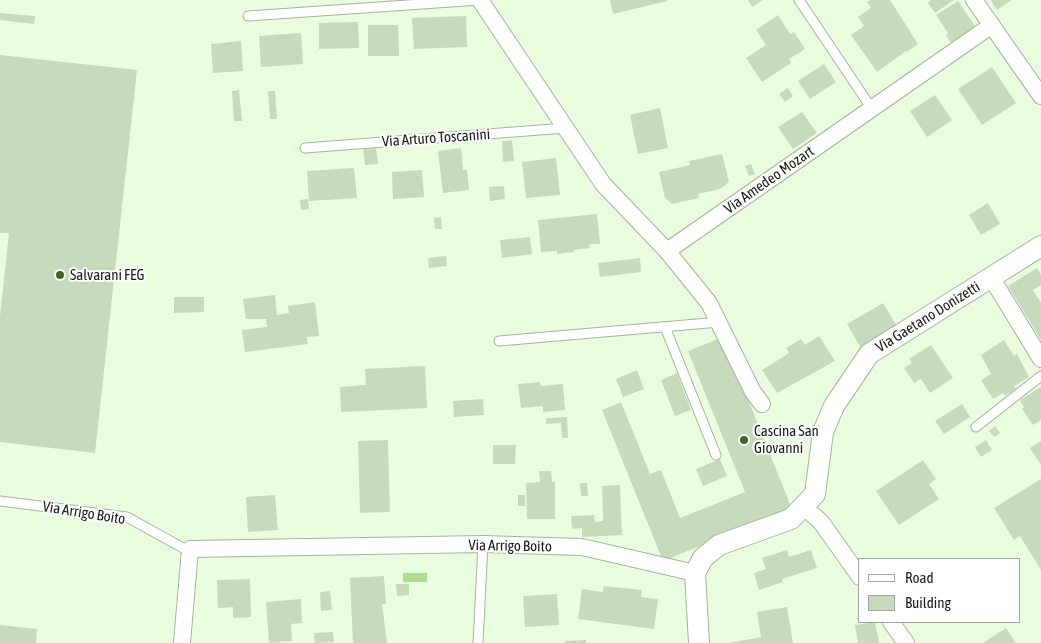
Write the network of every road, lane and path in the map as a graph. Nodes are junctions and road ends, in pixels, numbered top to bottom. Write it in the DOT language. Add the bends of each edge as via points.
graph roads {
  1 [pos="480,0"];
  2 [pos="799,0"];
  3 [pos="974,0"];
  4 [pos="248,16"];
  5 [pos="992,25"];
  6 [pos="1041,96"];
  7 [pos="872,109"];
  8 [pos="566,128"];
  9 [pos="305,148"];
  10 [pos="1041,246"];
  11 [pos="667,251"];
  12 [pos="991,277"];
  13 [pos="720,322"];
  14 [pos="665,327"];
  15 [pos="499,341"];
  16 [pos="1041,359"];
  17 [pos="1041,376"];
  18 [pos="762,404"];
  19 [pos="976,426"];
  20 [pos="716,455"];
  21 [pos="0,501"];
  22 [pos="804,508"];
  23 [pos="484,544"];
  24 [pos="190,550"];
  25 [pos="695,573"];
  26 [pos="858,574"];
  27 [pos="892,623"];
  28 [pos="182,643"];
  29 [pos="478,643"];
  30 [pos="699,643"];
  31 [pos="906,643"];
  1 -- 4 [label="lane"];
  1 -- 8 [label="street"];
  2 -- 7 [label="lane"];
  3 -- 5 [label="street"];
  5 -- 6 [label="street"];
  5 -- 7 [label="street, Via Amedeo Mozart"];
  7 -- 11 [label="street, Via Amedeo Mozart"];
  8 -- 9 [label="lane, Via Arturo Toscanini"];
  8 -- 11 [label="street" via="603,184"];
  10 -- 12 [label="street, Via Gaetano Donizetti"];
  11 -- 13 [label="street" via="710,303"];
  12 -- 16 [label="street"];
  12 -- 22 [label="street, Via Gaetano Donizetti" via="869,354 834,406 823,432 815,494"];
  13 -- 14 [label="lane"];
  13 -- 18 [label="street" via="753,392"];
  14 -- 15 [label="lane"];
  14 -- 20 [label="lane"];
  17 -- 19 [label="lane"];
  21 -- 24 [label="lane, Via Arrigo Boito" via="126,517"];
  22 -- 25 [label="street" via="791,519 719,546 703,558"];
  22 -- 26 [label="street" via="821,522"];
  23 -- 24 [label="street, Via Arrigo Boito"];
  23 -- 25 [label="street, Via Arrigo Boito" via="582,547"];
  23 -- 29 [label="lane"];
  24 -- 28 [label="street"];
  25 -- 30 [label="street"];
  27 -- 31 [label="street"];
}
